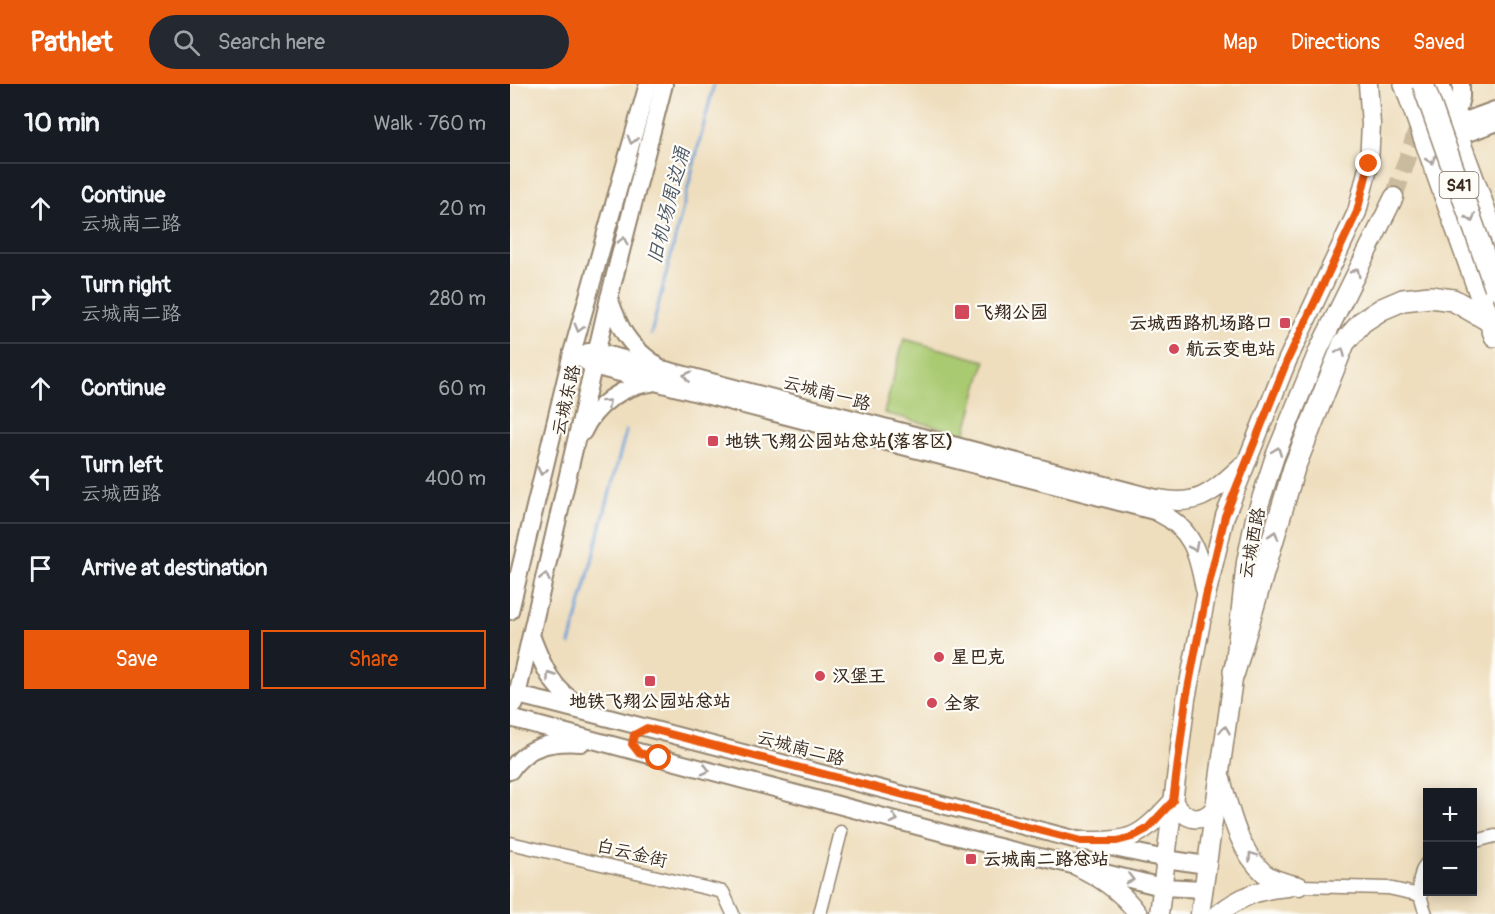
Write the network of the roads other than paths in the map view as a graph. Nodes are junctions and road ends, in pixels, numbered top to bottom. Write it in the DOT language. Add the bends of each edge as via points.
graph roads {
  1 [pos="648,84"];
  2 [pos="664,84"];
  3 [pos="1368,84"];
  4 [pos="1409,84"];
  5 [pos="1438,84"];
  6 [pos="1461,84"];
  7 [pos="1495,110"];
  8 [pos="1495,123"];
  9 [pos="1456,131"];
  10 [pos="1394,197"];
  11 [pos="1495,238"];
  12 [pos="1495,287"];
  13 [pos="609,298"];
  14 [pos="1492,329"];
  15 [pos="572,353"];
  16 [pos="595,359"];
  17 [pos="660,376"];
  18 [pos="554,422"];
  19 [pos="580,426"];
  20 [pos="575,449"];
  21 [pos="1246,463"];
  22 [pos="1159,506"];
  23 [pos="1206,596"];
  24 [pos="510,611"];
  25 [pos="531,634"];
  26 [pos="1234,672"];
  27 [pos="513,696"];
  28 [pos="615,719"];
  29 [pos="510,721"];
  30 [pos="647,728"];
  31 [pos="609,744"];
  32 [pos="639,753"];
  33 [pos="510,771"];
  34 [pos="1219,773"];
  35 [pos="1173,801"];
  36 [pos="1214,809"];
  37 [pos="841,832"];
  38 [pos="1495,836"];
  39 [pos="1081,841"];
  40 [pos="1477,841"];
  41 [pos="510,843"];
  42 [pos="1166,859"];
  43 [pos="1073,864"];
  44 [pos="1206,865"];
  45 [pos="1423,870"];
  46 [pos="1299,886"];
  47 [pos="1162,887"];
  48 [pos="1204,889"];
  49 [pos="1420,895"];
  50 [pos="734,914"];
  51 [pos="820,914"];
  52 [pos="1137,914"];
  53 [pos="1159,914"];
  54 [pos="1200,914"];
  55 [pos="1218,914"];
  56 [pos="1426,914"];
  1 -- 15 [label="street, 云城东路, one-way"];
  13 -- 2 [label="street, 云城东路, one-way"];
  3 -- 21 [label="main road, 云城西路" via="1369,164 1357,212 1287,361"];
  4 -- 9 [label="street" via="1427,117 1447,134"];
  4 -- 12 [label="highway, S41, one-way, bridge"];
  4 -- 14 [label="highway, one-way"];
  5 -- 9 [label="highway"];
  6 -- 9 [label="street"];
  7 -- 9 [label="street"];
  8 -- 9 [label="street"];
  9 -- 11 [label="highway"];
  26 -- 10 [label="main road, 云城西路, one-way" via="1246,562 1275,456 1319,349"];
  13 -- 16 [label="street, 云城东路"];
  13 -- 17 [label="street" via="629,342"];
  26 -- 14 [label="highway, one-way" via="1294,468 1344,344 1362,322 1382,309 1403,300 1430,297 1453,300"];
  15 -- 16 [label="street, 云城南一路"];
  15 -- 18 [label="street, 云城东路"];
  16 -- 17 [label="street, 云城南一路"];
  16 -- 19 [label="street, 云城东路"];
  20 -- 17 [label="street, one-way" via="586,425 612,397"];
  22 -- 17 [label="street, 云城南一路, one-way"];
  17 -- 22 [label="street, 云城南一路" via="738,402"];
  18 -- 19 [label="street" via="568,413"];
  18 -- 24 [label="street, 云城东路, one-way"];
  19 -- 20 [label="street, 云城东路"];
  25 -- 20 [label="street, 云城东路, one-way"];
  21 -- 22 [label="main road" via="1202,497"];
  21 -- 23 [label="main road, 云城西路" via="1225,516"];
  22 -- 23 [label="main road, one-way" via="1191,540"];
  23 -- 35 [label="main road, 云城西路" via="1186,699"];
  25 -- 27 [label="street, 云城东路"];
  28 -- 25 [label="street, one-way" via="579,705 559,688 541,663"];
  34 -- 26 [label="main road, 云城西路, one-way"];
  27 -- 28 [label="street, 云城南二路"];
  27 -- 29 [label="street, 云城东路"];
  28 -- 30 [label="street, 云城南二路"];
  29 -- 31 [label="street"];
  30 -- 32 [label="street" via="634,735 632,744"];
  30 -- 39 [label="street, 云城南二路"];
  31 -- 32 [label="street"];
  31 -- 33 [label="street" via="542,745 527,753"];
  32 -- 43 [label="street, one-way"];
  34 -- 36 [label="main road, 云城西路"];
  46 -- 34 [label="main road, one-way" via="1264,873 1252,858 1236,827"];
  35 -- 36 [label="main road" via="1193,819 1209,815"];
  35 -- 39 [label="main road" via="1147,829 1132,837"];
  35 -- 42 [label="main road, 云城西路"];
  36 -- 44 [label="main road, 云城西路"];
  37 -- 51 [label="street"];
  38 -- 40 [label="street"];
  39 -- 42 [label="street, 云城南二路"];
  41 -- 50 [label="street, 白云金街" via="723,892"];
  42 -- 44 [label="street, 云城南二路"];
  42 -- 47 [label="main road, 云城西路"];
  43 -- 47 [label="street, one-way"];
  43 -- 52 [label="main road" via="1104,880"];
  44 -- 48 [label="main road, 云城西路"];
  45 -- 49 [label="street" via="1419,878"];
  46 -- 49 [label="street" via="1388,888"];
  46 -- 55 [label="main road" via="1265,888"];
  47 -- 48 [label="street"];
  47 -- 53 [label="main road, 云城西路"];
  48 -- 54 [label="main road, 云城西路"];
  49 -- 56 [label="street"];
}
